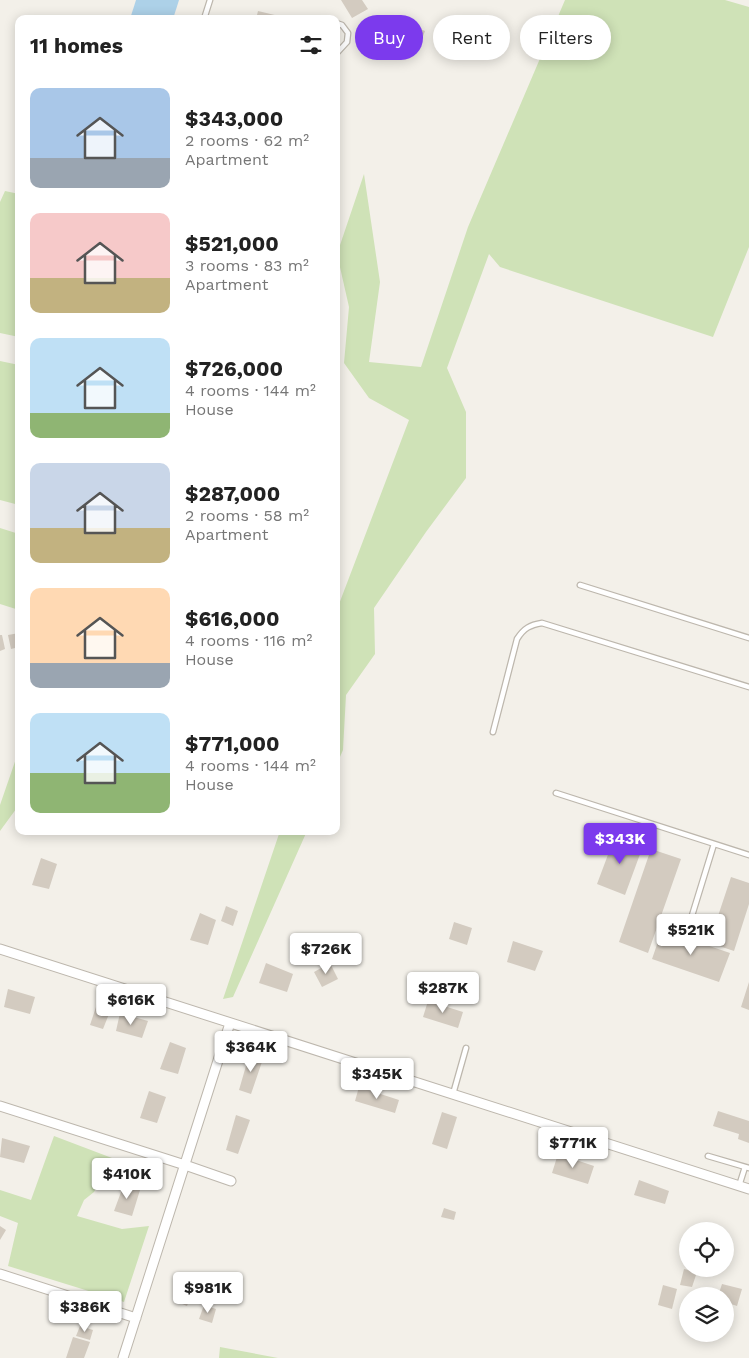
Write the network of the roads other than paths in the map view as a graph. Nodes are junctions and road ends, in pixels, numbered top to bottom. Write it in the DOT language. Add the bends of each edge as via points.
graph roads {
  1 [pos="210,0"];
  2 [pos="205,15"];
  3 [pos="340,24"];
  4 [pos="340,49"];
  5 [pos="580,585"];
  6 [pos="749,638"];
  7 [pos="749,687"];
  8 [pos="493,732"];
  9 [pos="556,793"];
  10 [pos="714,844"];
  11 [pos="749,855"];
  12 [pos="690,922"];
  13 [pos="0,949"];
  14 [pos="230,1023"];
  15 [pos="466,1048"];
  16 [pos="453,1094"];
  17 [pos="0,1106"];
  18 [pos="708,1156"];
  19 [pos="185,1165"];
  20 [pos="747,1168"];
  21 [pos="231,1181"];
  22 [pos="739,1186"];
  23 [pos="749,1189"];
  24 [pos="0,1274"];
  25 [pos="136,1318"];
  26 [pos="123,1358"];
  1 -- 2 [label="lane"];
  3 -- 4 [label="lane" via="348,33"];
  5 -- 6 [label="lane"];
  7 -- 8 [label="lane" via="551,625 532,624 523,629 517,639"];
  9 -- 10 [label="lane"];
  10 -- 11 [label="lane"];
  10 -- 12 [label="lane"];
  13 -- 14 [label="street"];
  14 -- 16 [label="street"];
  14 -- 19 [label="street"];
  15 -- 16 [label="lane"];
  16 -- 22 [label="street"];
  17 -- 19 [label="street"];
  18 -- 20 [label="lane"];
  19 -- 21 [label="street"];
  19 -- 25 [label="street"];
  20 -- 22 [label="lane"];
  22 -- 23 [label="street"];
  24 -- 25 [label="street"];
  25 -- 26 [label="street"];
}
